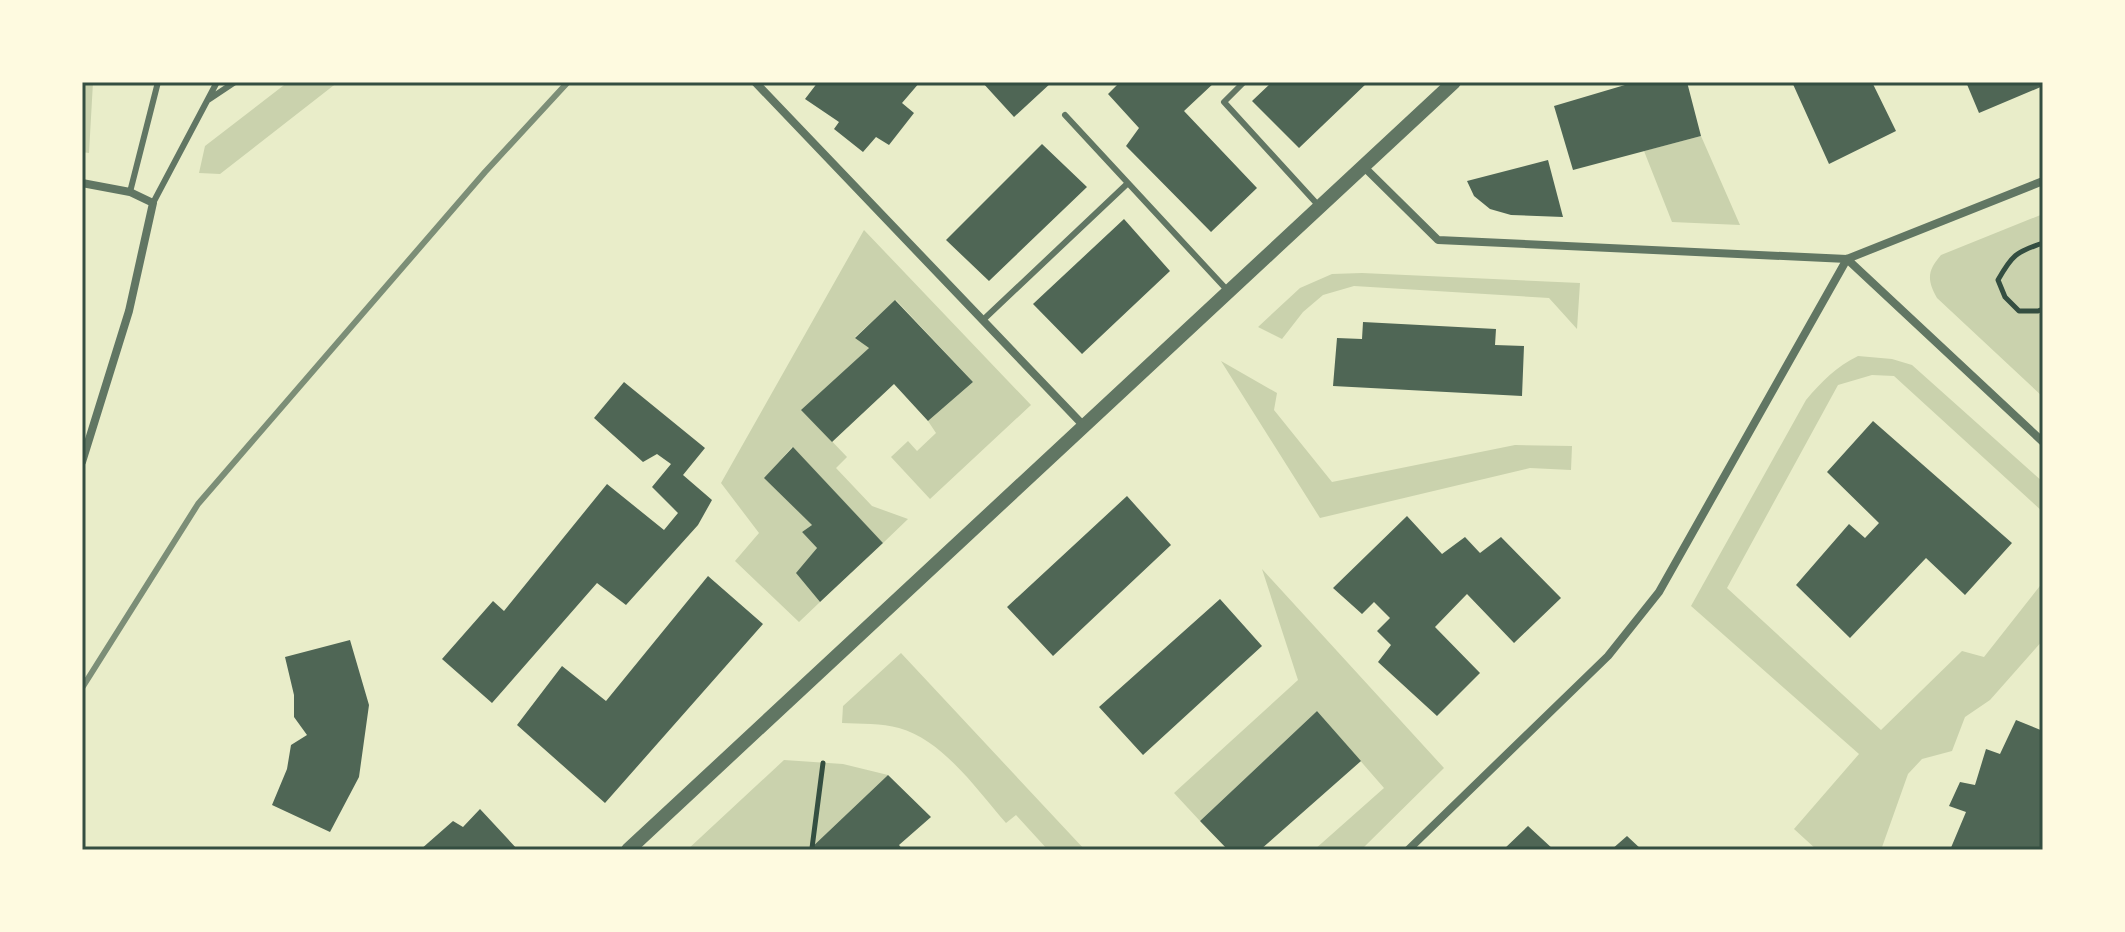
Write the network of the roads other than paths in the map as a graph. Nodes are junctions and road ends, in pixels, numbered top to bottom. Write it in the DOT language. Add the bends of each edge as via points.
graph roads {
  1 [pos="158,82"];
  2 [pos="217,82"];
  3 [pos="235,82"];
  4 [pos="755,82"];
  5 [pos="1244,82"];
  6 [pos="1454,82"];
  7 [pos="205,102"];
  8 [pos="1065,115"];
  9 [pos="1364,167"];
  10 [pos="2043,181"];
  11 [pos="82,183"];
  12 [pos="1128,183"];
  13 [pos="130,192"];
  14 [pos="153,203"];
  15 [pos="1320,207"];
  16 [pos="1847,259"];
  17 [pos="1228,291"];
  18 [pos="983,320"];
  19 [pos="1083,425"];
  20 [pos="2043,442"];
  21 [pos="82,462"];
  22 [pos="628,850"];
  23 [pos="1408,850"];
  1 -- 13 [label="lane"];
  2 -- 7 [label="lane"];
  3 -- 7 [label="lane"];
  4 -- 18 [label="street"];
  5 -- 15 [label="lane" via="1224,102"];
  6 -- 9 [label="street"];
  7 -- 14 [label="lane"];
  8 -- 12 [label="lane"];
  9 -- 15 [label="street"];
  9 -- 16 [label="street" via="1438,240"];
  10 -- 16 [label="street"];
  11 -- 13 [label="street"];
  12 -- 17 [label="lane"];
  12 -- 18 [label="lane"];
  13 -- 14 [label="street"];
  14 -- 21 [label="street" via="129,311"];
  15 -- 17 [label="street"];
  16 -- 20 [label="street"];
  16 -- 23 [label="street" via="1659,592 1608,656"];
  17 -- 19 [label="street"];
  18 -- 19 [label="street"];
  19 -- 22 [label="street"];
}
